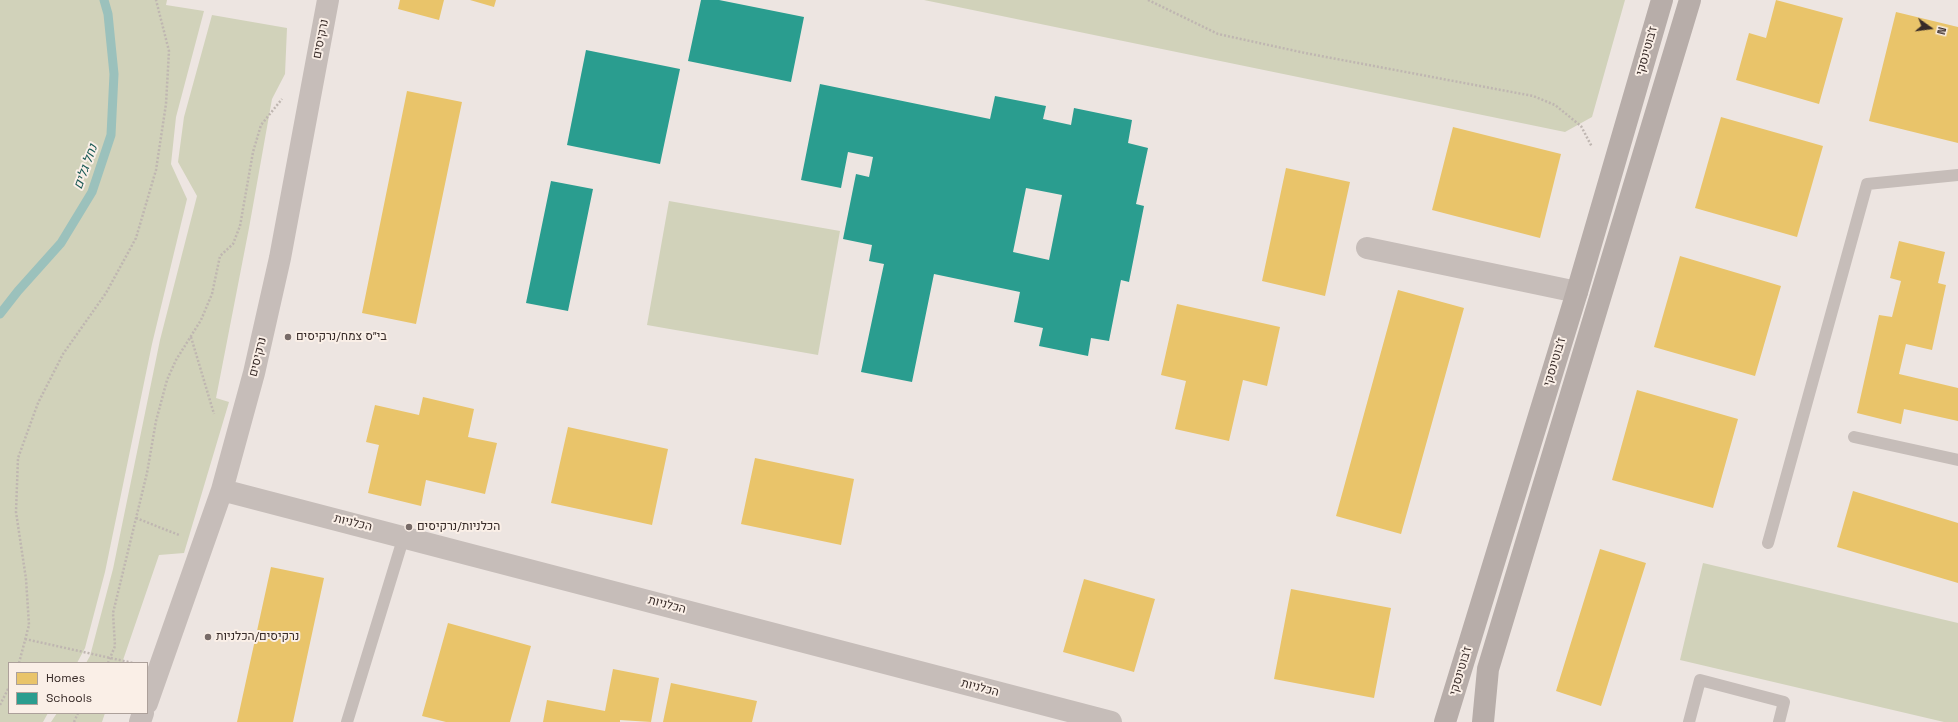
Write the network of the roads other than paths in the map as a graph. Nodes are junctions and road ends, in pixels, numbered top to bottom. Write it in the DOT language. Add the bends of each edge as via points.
graph roads {
  1 [pos="328,0"];
  2 [pos="1662,0"];
  3 [pos="1690,0"];
  4 [pos="1958,175"];
  5 [pos="1367,248"];
  6 [pos="1577,292"];
  7 [pos="1854,437"];
  8 [pos="1958,460"];
  9 [pos="222,490"];
  10 [pos="404,536"];
  11 [pos="1768,544"];
  12 [pos="148,700"];
  13 [pos="347,722"];
  14 [pos="1111,722"];
  15 [pos="1445,722"];
  16 [pos="1483,722"];
  17 [pos="1689,722"];
  18 [pos="1779,722"];
  1 -- 9 [label="street, נרקיסים" via="268,310 254,373"];
  2 -- 6 [label="street, ז׳בוטינסקי"];
  3 -- 16 [label="street, ז׳בוטינסקי" via="1488,669"];
  4 -- 11 [label="lane" via="1867,184"];
  5 -- 6 [label="street"];
  6 -- 15 [label="street, ז׳בוטינסקי"];
  7 -- 8 [label="lane"];
  9 -- 10 [label="street, הכלניות"];
  9 -- 12 [label="street, נרקיסים"];
  10 -- 13 [label="lane"];
  10 -- 14 [label="street, הכלניות"];
  17 -- 18 [label="lane" via="1700,680 1784,702"];
}
